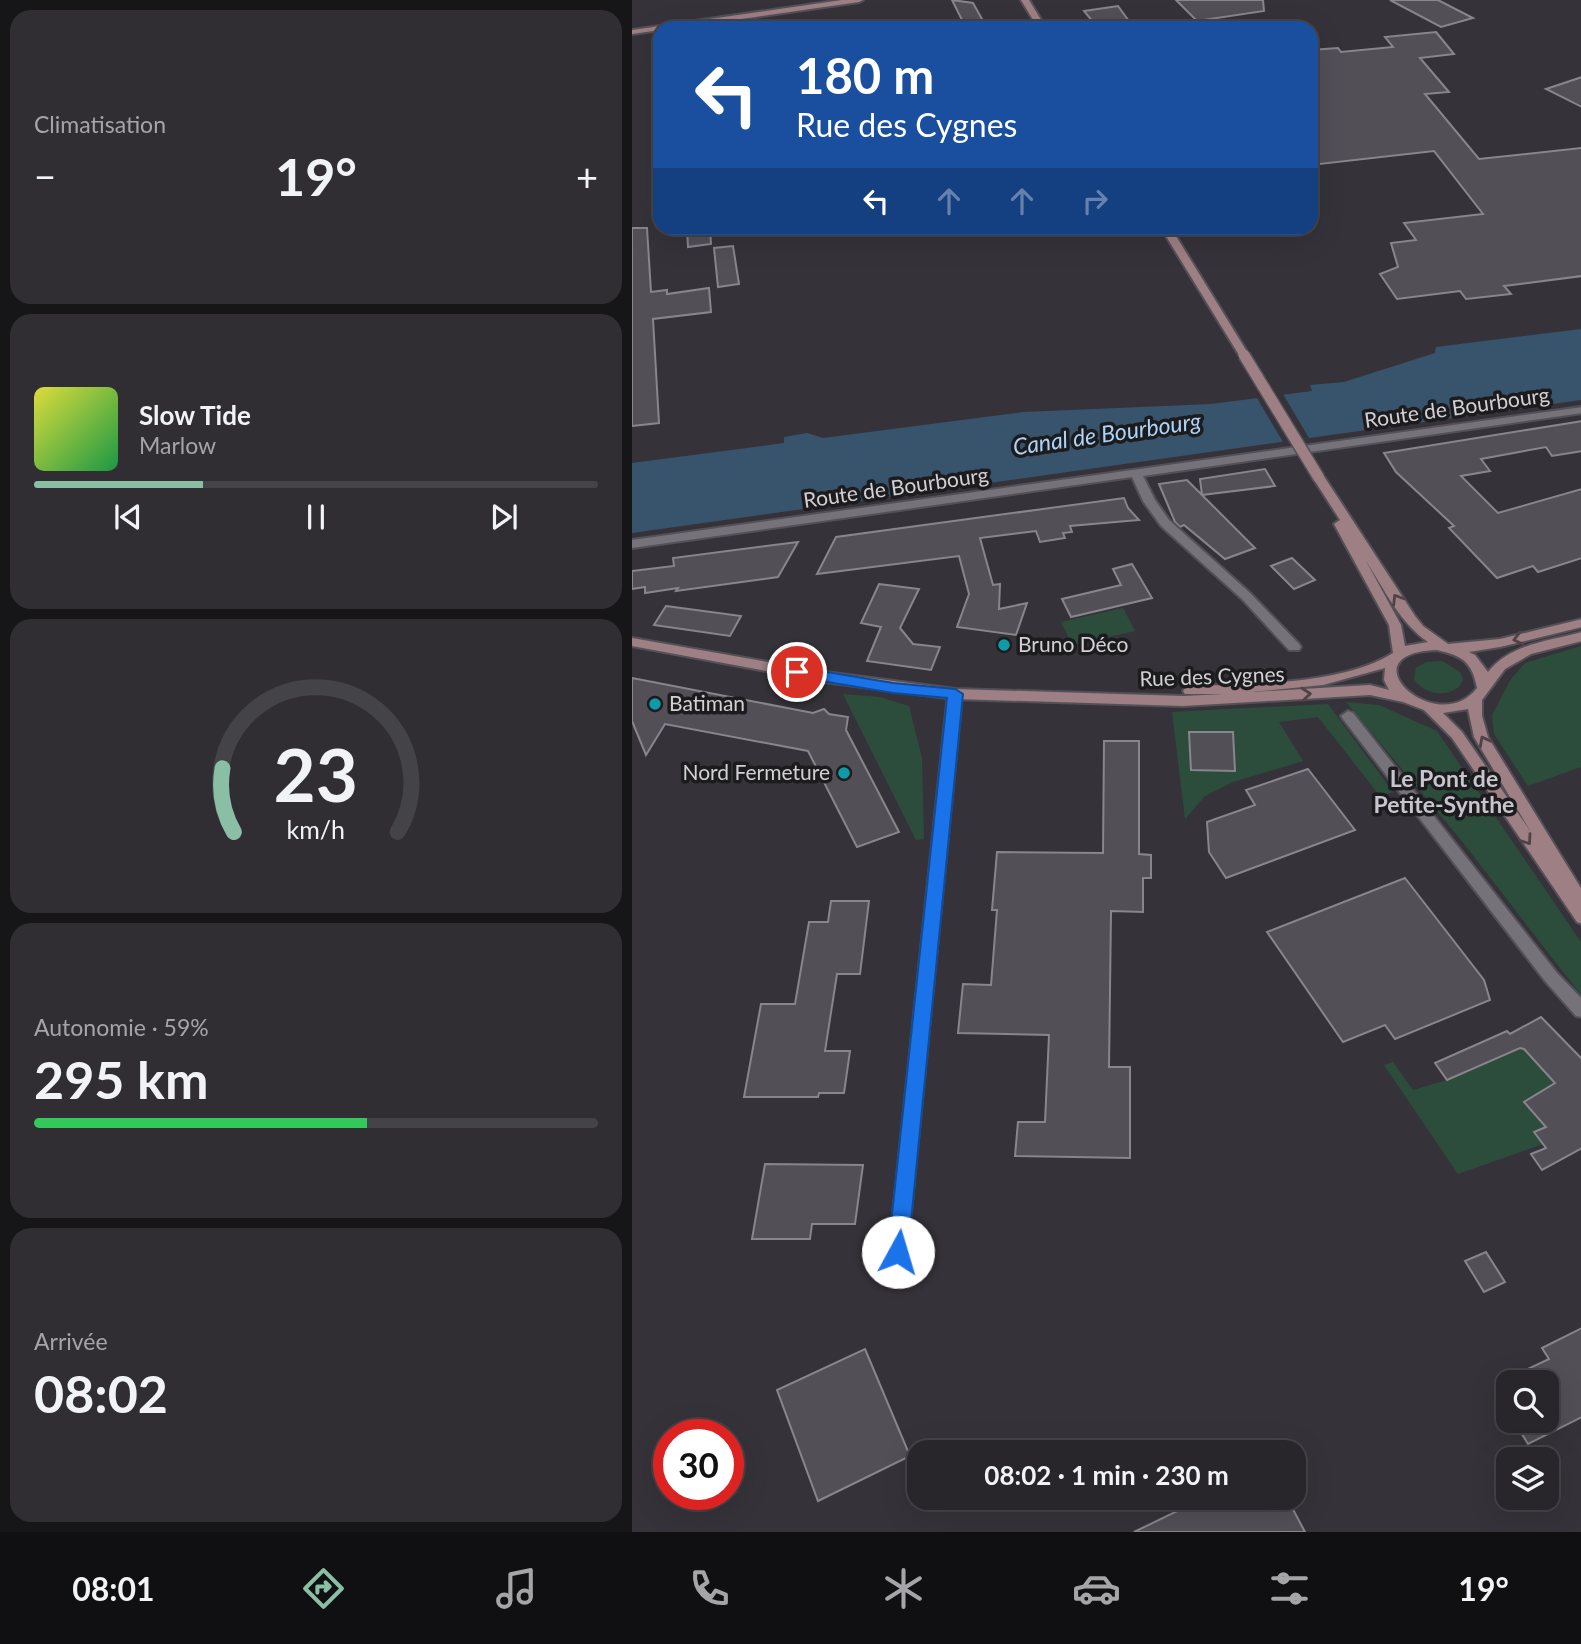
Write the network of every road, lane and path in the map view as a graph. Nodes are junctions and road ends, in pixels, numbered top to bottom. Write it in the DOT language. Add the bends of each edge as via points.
graph roads {
  1 [pos="859,0"];
  2 [pos="1025,0"];
  3 [pos="710,21"];
  4 [pos="1038,21"];
  5 [pos="653,29"];
  6 [pos="632,32"];
  7 [pos="1170,235"];
  8 [pos="1581,410"];
  9 [pos="1136,474"];
  10 [pos="1319,478"];
  11 [pos="632,544"];
  12 [pos="1581,623"];
  13 [pos="1581,636"];
  14 [pos="632,642"];
  15 [pos="1294,646"];
  16 [pos="1448,648"];
  17 [pos="1397,657"];
  18 [pos="1479,693"];
  19 [pos="955,694"];
  20 [pos="1018,697"];
  21 [pos="1406,698"];
  22 [pos="1428,707"];
  23 [pos="1348,716"];
  24 [pos="1581,904"];
  25 [pos="1581,918"];
  26 [pos="1581,1011"];
  27 [pos="898,1252"];
  1 -- 3 [label="street"];
  2 -- 4 [label="street"];
  5 -- 6 [label="street"];
  7 -- 10 [label="street, bridge"];
  8 -- 9 [label="street, Route de Bourbourg"];
  9 -- 11 [label="street, Route de Bourbourg"];
  9 -- 15 [label="street" via="1165,523"];
  16 -- 10 [label="street, one-way" via="1410,620"];
  10 -- 17 [label="street" via="1395,625"];
  12 -- 16 [label="street, one-way" via="1500,643"];
  13 -- 18 [label="street" via="1510,659"];
  14 -- 19 [label="street, Rue des Cygnes" via="853,682"];
  16 -- 17 [label="street" via="1420,646"];
  16 -- 18 [label="street" via="1468,656 1478,667 1483,678"];
  17 -- 20 [label="street, Rue des Cygnes" via="1347,675 1271,685"];
  17 -- 21 [label="street" via="1390,668 1391,680"];
  18 -- 22 [label="street" via="1456,708"];
  24 -- 18 [label="street, one-way" via="1484,742 1476,722"];
  19 -- 20 [label="street, Rue des Cygnes"];
  19 -- 27 [label="street"];
  20 -- 21 [label="street, Rue des Cygnes, one-way" via="1202,700 1370,690"];
  21 -- 22 [label="street"];
  22 -- 25 [label="street, one-way" via="1457,735"];
  23 -- 26 [label="street"];
}
